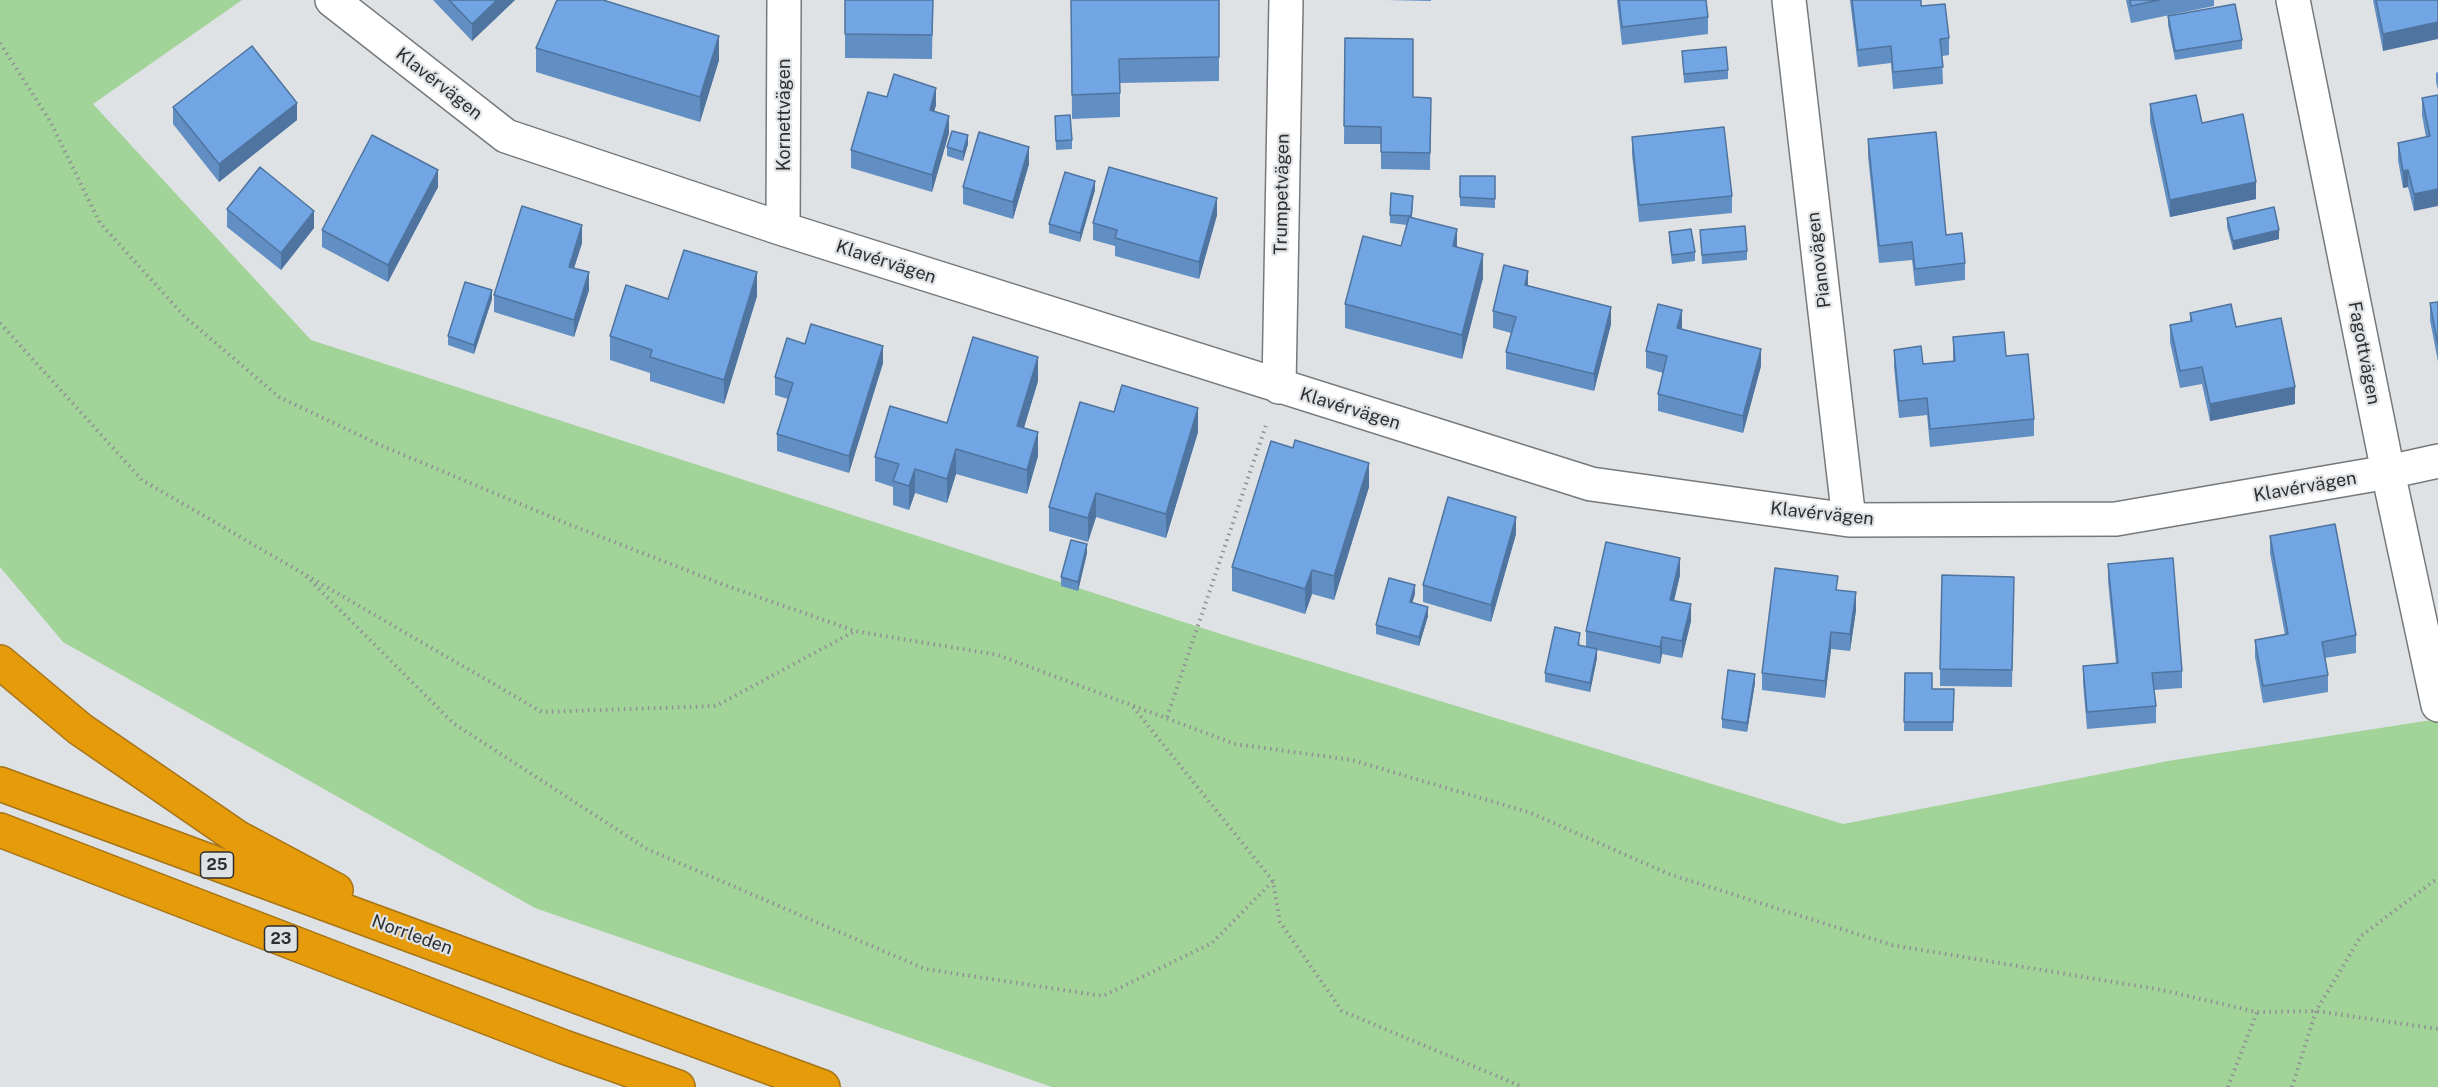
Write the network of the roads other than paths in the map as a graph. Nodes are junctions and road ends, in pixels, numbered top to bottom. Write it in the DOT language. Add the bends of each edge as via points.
graph roads {
  1 [pos="332,0"];
  2 [pos="784,0"];
  3 [pos="1286,0"];
  4 [pos="1790,0"];
  5 [pos="2293,0"];
  6 [pos="783,229"];
  7 [pos="1279,387"];
  8 [pos="2438,461"];
  9 [pos="2388,472"];
  10 [pos="1849,520"];
  11 [pos="0,662"];
  12 [pos="2438,705"];
  13 [pos="0,784"];
  14 [pos="0,830"];
  15 [pos="435,944"];
  16 [pos="678,1087"];
  17 [pos="823,1087"];
  1 -- 6 [label="street, Klavérvägen" via="506,136"];
  2 -- 6 [label="street, Kornettvägen"];
  3 -- 7 [label="street, Trumpetvägen"];
  4 -- 10 [label="street, Pianovägen"];
  5 -- 9 [label="street, Fagottvägen"];
  6 -- 7 [label="street, Klavérvägen"];
  7 -- 10 [label="street, Klavérvägen" via="1591,484"];
  8 -- 9 [label="street, Klavérvägen"];
  9 -- 10 [label="street, Klavérvägen" via="2116,519"];
  9 -- 12 [label="street, Fagottvägen"];
  11 -- 15 [label="highway" via="80,729 237,837"];
  13 -- 15 [label="highway, Norrleden / 25"];
  14 -- 16 [label="highway, 23" via="564,1047"];
  15 -- 17 [label="highway, Norrleden"];
}
